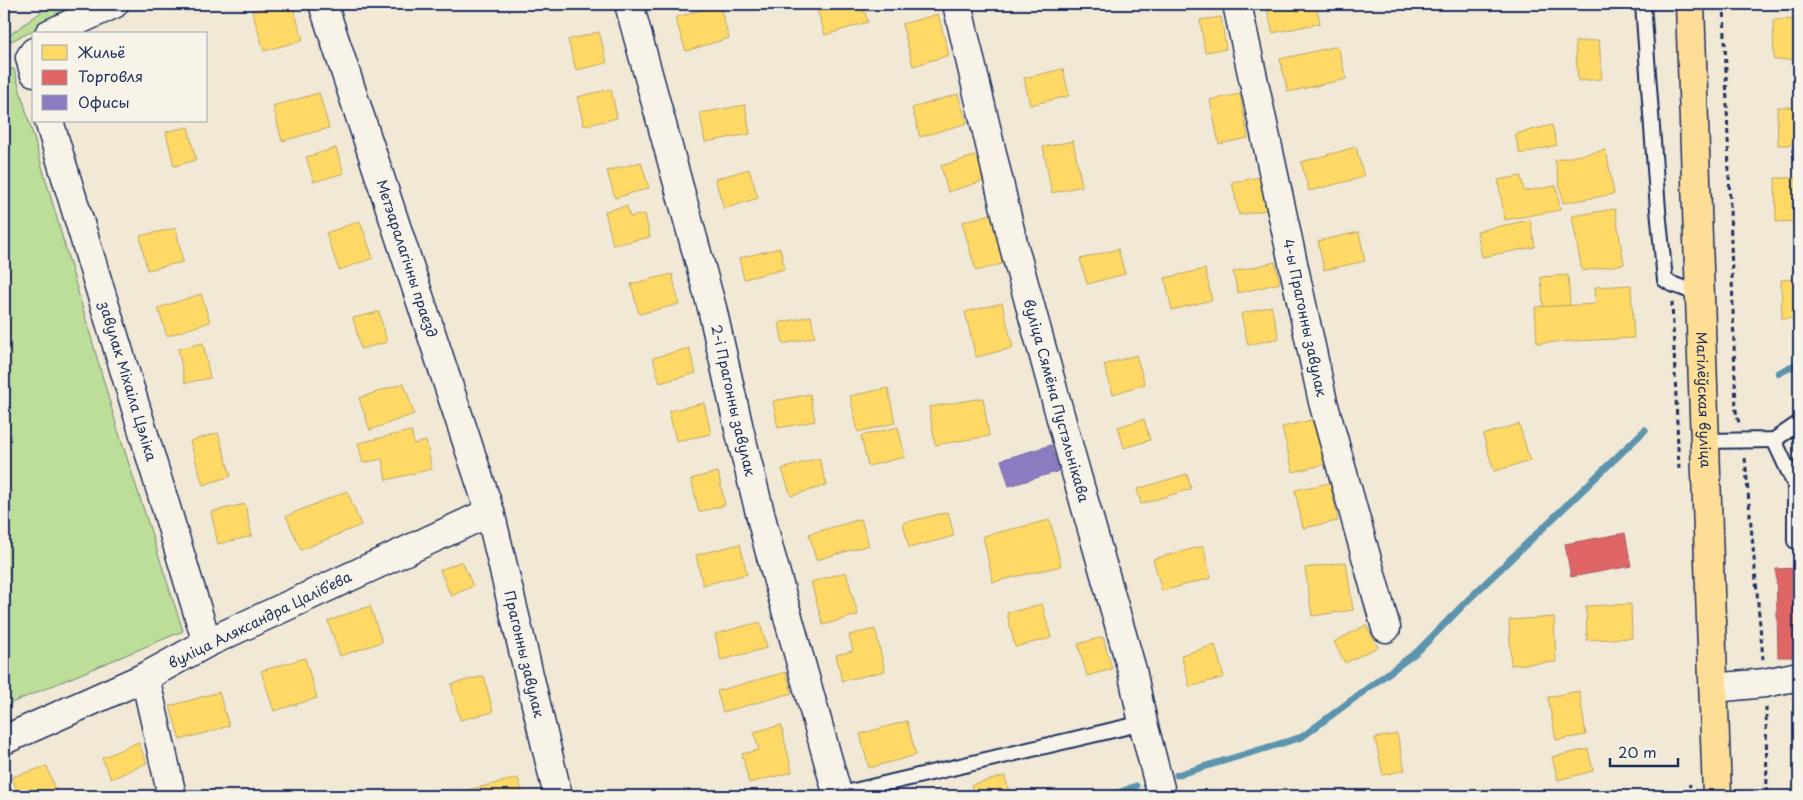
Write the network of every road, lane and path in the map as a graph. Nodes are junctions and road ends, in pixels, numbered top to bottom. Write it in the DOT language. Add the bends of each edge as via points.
graph roads {
  1 [pos="114,4"];
  2 [pos="323,4"];
  3 [pos="629,4"];
  4 [pos="957,4"];
  5 [pos="1237,4"];
  6 [pos="1643,4"];
  7 [pos="1690,4"];
  8 [pos="1724,4"];
  9 [pos="54,32"];
  10 [pos="49,122"];
  11 [pos="1672,284"];
  12 [pos="1699,294"];
  13 [pos="1799,423"];
  14 [pos="1743,440"];
  15 [pos="1774,440"];
  16 [pos="1704,441"];
  17 [pos="1679,472"];
  18 [pos="490,512"];
  19 [pos="1795,540"];
  20 [pos="1386,628"];
  21 [pos="207,643"];
  22 [pos="1799,676"];
  23 [pos="145,677"];
  24 [pos="1765,683"];
  25 [pos="1714,688"];
  26 [pos="1143,723"];
  27 [pos="4,740"];
  28 [pos="1690,780"];
  29 [pos="172,796"];
  30 [pos="558,796"];
  31 [pos="837,796"];
  32 [pos="1162,796"];
  33 [pos="1688,796"];
  34 [pos="1717,796"];
  35 [pos="1767,796"];
  1 -- 9 [label="street"];
  2 -- 18 [label="street, Метэаралагічны праезд"];
  3 -- 31 [label="street, 2-і Прагонны завулак" via="712,308 769,549"];
  4 -- 26 [label="street, вуліца Сямёна Пустэльнікава" via="1014,247 1132,670"];
  5 -- 20 [label="street, 4-ы Прагонны завулак" via="1323,402"];
  6 -- 11 [label="lane" via="1665,280"];
  7 -- 12 [label="main road, Магілёўская вуліца"];
  8 -- 14 [label="path" via="1736,411"];
  10 -- 21 [label="street, завулак Міхаіла Цэліка"];
  11 -- 12 [label="lane"];
  11 -- 17 [label="path"];
  12 -- 16 [label="main road, Магілёўская вуліца"];
  13 -- 15 [label="lane"];
  14 -- 15 [label="lane"];
  14 -- 16 [label="lane"];
  14 -- 24 [label="path"];
  15 -- 19 [label="lane" via="1795,484"];
  16 -- 25 [label="main road, Магілёўская вуліца"];
  18 -- 21 [label="street, вуліца Аляксандра Цалібʼева"];
  18 -- 30 [label="street, Прагонны завулак"];
  21 -- 23 [label="street, вуліца Аляксандра Цалібʼева"];
  22 -- 24 [label="street"];
  23 -- 27 [label="street, вуліца Аляксандра Цалібʼева"];
  23 -- 29 [label="street"];
  24 -- 25 [label="street"];
  24 -- 35 [label="path"];
  25 -- 34 [label="main road, Магілёўская вуліца"];
  26 -- 31 [label="lane"];
  26 -- 32 [label="street, вуліца Сямёна Пустэльнікава"];
  28 -- 33 [label="path"];
}
